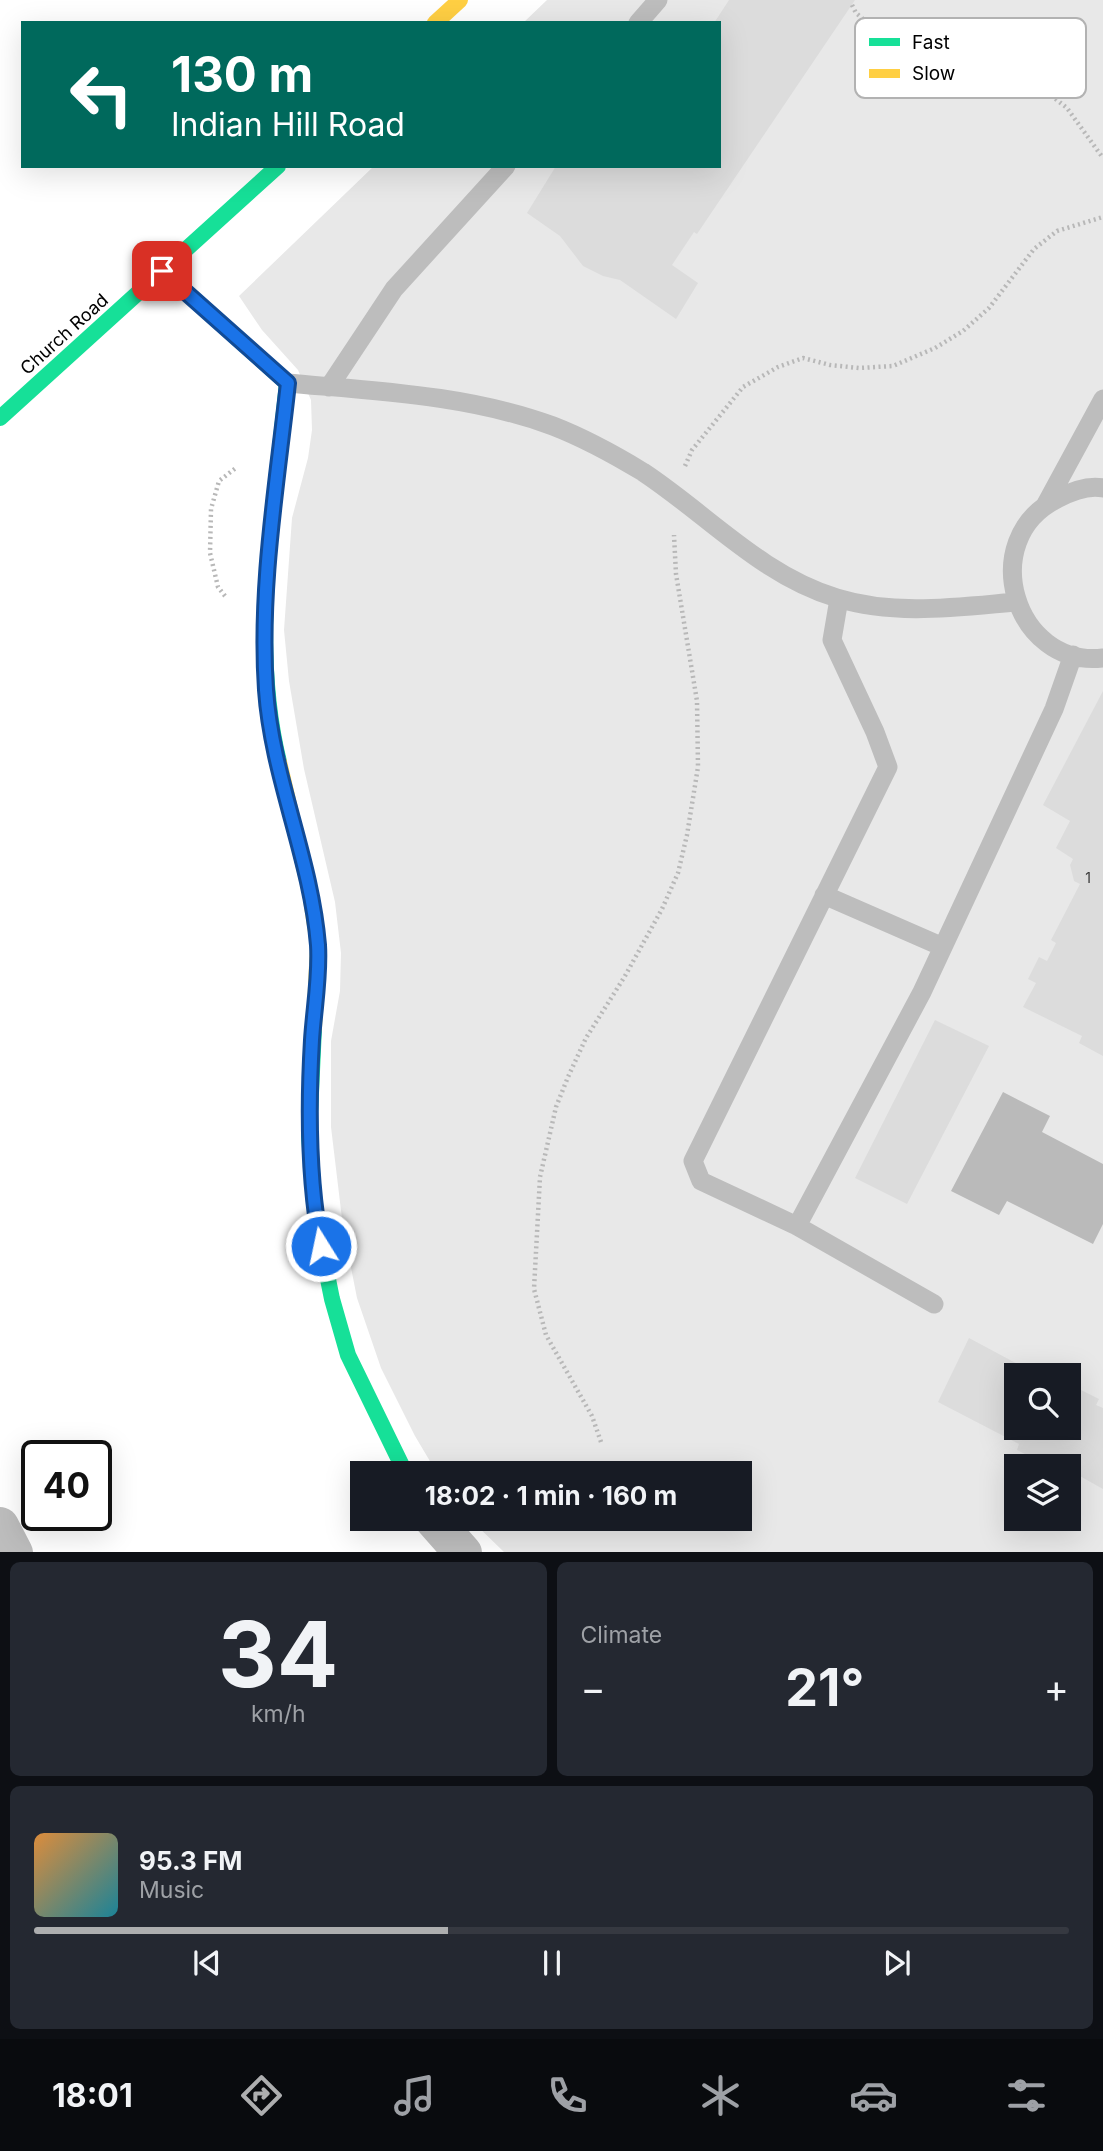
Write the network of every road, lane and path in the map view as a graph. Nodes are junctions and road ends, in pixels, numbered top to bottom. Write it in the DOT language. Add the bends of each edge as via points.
graph roads {
  1 [pos="460,0"];
  2 [pos="658,0"];
  3 [pos="852,5"];
  4 [pos="862,18"];
  5 [pos="437,21"];
  6 [pos="640,21"];
  7 [pos="1054,98"];
  8 [pos="1103,158"];
  9 [pos="276,168"];
  10 [pos="504,168"];
  11 [pos="1103,217"];
  12 [pos="162,271"];
  13 [pos="288,383"];
  14 [pos="328,387"];
  15 [pos="1103,399"];
  16 [pos="0,418"];
  17 [pos="1103,488"];
  18 [pos="673,495"];
  19 [pos="1046,504"];
  20 [pos="839,599"];
  21 [pos="1016,602"];
  22 [pos="1073,656"];
  23 [pos="1103,658"];
  24 [pos="824,895"];
  25 [pos="943,947"];
  26 [pos="797,1226"];
  27 [pos="934,1304"];
  28 [pos="601,1442"];
  29 [pos="400,1461"];
  30 [pos="0,1526"];
  31 [pos="444,1531"];
  32 [pos="14,1552"];
  33 [pos="463,1552"];
  1 -- 5 [label="street"];
  2 -- 6 [label="lane"];
  3 -- 4 [label="path"];
  7 -- 8 [label="path" via="1067,108"];
  9 -- 12 [label="street, Church Road"];
  10 -- 14 [label="lane" via="394,289"];
  11 -- 18 [label="path" via="1057,232 1034,249 989,308 935,348 893,366 859,368 803,358 743,387 692,450"];
  12 -- 13 [label="street"];
  12 -- 16 [label="street, Church Road"];
  13 -- 14 [label="lane"];
  13 -- 29 [label="street" via="267,583 266,692 318,945 309,1136 316,1220 348,1355"];
  14 -- 18 [label="lane" via="432,397 554,426 612,454"];
  15 -- 19 [label="lane"];
  17 -- 19 [label="lane" via="1070,492"];
  18 -- 20 [label="lane" via="789,580"];
  18 -- 28 [label="path" via="676,574 697,701 698,766 687,835 678,873 662,909 568,1077 540,1177 534,1289 546,1335 592,1416"];
  19 -- 21 [label="lane" via="1027,523 1015,548 1011,575"];
  20 -- 21 [label="lane" via="891,608"];
  20 -- 24 [label="lane" via="832,640 888,767"];
  21 -- 22 [label="lane" via="1039,635"];
  22 -- 23 [label="lane"];
  22 -- 25 [label="lane" via="1054,709"];
  24 -- 25 [label="lane"];
  24 -- 26 [label="lane" via="693,1161 701,1181"];
  25 -- 26 [label="lane"];
  26 -- 27 [label="lane"];
  30 -- 32 [label="street"];
  31 -- 33 [label="street"];
}
